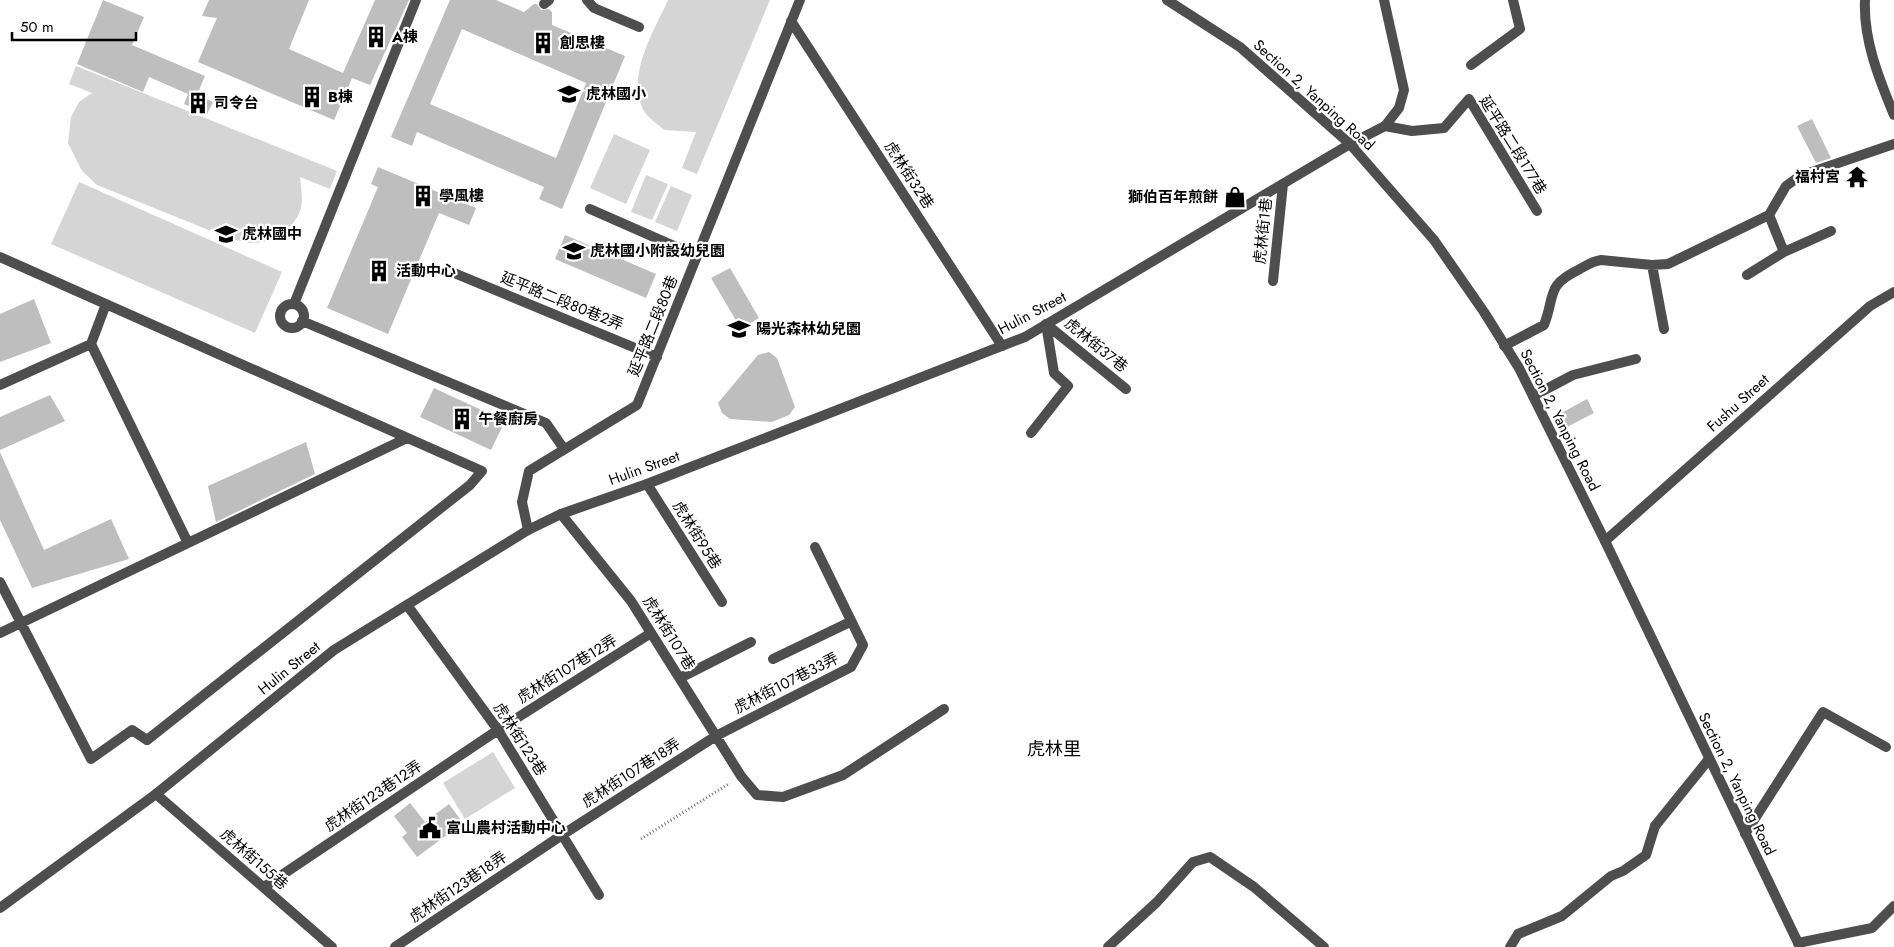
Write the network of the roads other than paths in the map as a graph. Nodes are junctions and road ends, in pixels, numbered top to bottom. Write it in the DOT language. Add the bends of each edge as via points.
graph roads {
  1 [pos="416,0"];
  2 [pos="587,0"];
  3 [pos="800,0"];
  4 [pos="1167,0"];
  5 [pos="1384,0"];
  6 [pos="1513,0"];
  7 [pos="1865,0"];
  8 [pos="791,21"];
  9 [pos="639,27"];
  10 [pos="1471,65"];
  11 [pos="1894,115"];
  12 [pos="1385,126"];
  13 [pos="1350,144"];
  14 [pos="1894,144"];
  15 [pos="1283,184"];
  16 [pos="590,209"];
  17 [pos="1537,211"];
  18 [pos="1769,215"];
  19 [pos="1830,231"];
  20 [pos="1784,252"];
  21 [pos="697,256"];
  22 [pos="0,257"];
  23 [pos="1652,265"];
  24 [pos="454,273"];
  25 [pos="1746,275"];
  26 [pos="1273,281"];
  27 [pos="1894,292"];
  28 [pos="106,304"];
  29 [pos="294,304"];
  30 [pos="302,321"];
  31 [pos="1046,324"];
  32 [pos="1664,329"];
  33 [pos="92,344"];
  34 [pos="1002,346"];
  35 [pos="1504,346"];
  36 [pos="658,357"];
  37 [pos="1636,359"];
  38 [pos="0,385"];
  39 [pos="1126,389"];
  40 [pos="1533,396"];
  41 [pos="1031,433"];
  42 [pos="408,438"];
  43 [pos="564,450"];
  44 [pos="647,484"];
  45 [pos="561,514"];
  46 [pos="528,530"];
  47 [pos="1604,541"];
  48 [pos="188,543"];
  49 [pos="815,547"];
  50 [pos="0,582"];
  51 [pos="722,602"];
  52 [pos="407,605"];
  53 [pos="850,622"];
  54 [pos="21,624"];
  55 [pos="0,633"];
  56 [pos="651,633"];
  57 [pos="751,642"];
  58 [pos="773,659"];
  59 [pos="680,678"];
  60 [pos="944,709"];
  61 [pos="498,730"];
  62 [pos="716,736"];
  63 [pos="1886,747"];
  64 [pos="1709,759"];
  65 [pos="156,794"];
  66 [pos="1745,834"];
  67 [pos="562,835"];
  68 [pos="264,887"];
  69 [pos="599,896"];
  70 [pos="1894,906"];
  71 [pos="0,908"];
  72 [pos="1799,945"];
  73 [pos="332,947"];
  74 [pos="395,947"];
  75 [pos="1108,947"];
  76 [pos="1324,947"];
  77 [pos="1510,947"];
  1 -- 29 [label="street"];
  2 -- 9 [label="street" via="594,8"];
  3 -- 8 [label="street, 延平路二段80巷"];
  4 -- 13 [label="street, Section 2, Yanping Road" via="1240,47"];
  5 -- 12 [label="street" via="1404,90 1399,108"];
  6 -- 10 [label="street" via="1520,29"];
  7 -- 11 [label="street" via="1864,17 1878,76"];
  8 -- 21 [label="street, 延平路二段80巷"];
  8 -- 34 [label="street, 虎林街32巷"];
  12 -- 13 [label="street, Hulin Street"];
  12 -- 17 [label="street, 延平路二段177巷" via="1412,131 1444,128 1469,98"];
  13 -- 15 [label="street, Hulin Street"];
  13 -- 35 [label="street, Section 2, Yanping Road" via="1434,240"];
  14 -- 18 [label="street" via="1800,176 1786,186"];
  15 -- 26 [label="street, 虎林街1巷"];
  15 -- 31 [label="street, Hulin Street"];
  16 -- 21 [label="street"];
  18 -- 20 [label="street"];
  18 -- 23 [label="street" via="1668,264"];
  19 -- 20 [label="street"];
  20 -- 25 [label="street"];
  21 -- 36 [label="street, 延平路二段80巷"];
  22 -- 28 [label="street"];
  23 -- 32 [label="street"];
  23 -- 35 [label="street" via="1596,261 1564,276 1555,285 1544,325"];
  24 -- 36 [label="street, 延平路二段80巷2弄"];
  27 -- 47 [label="street, Fushu Street" via="1870,306"];
  28 -- 33 [label="street"];
  28 -- 42 [label="street"];
  29 -- 30 [label="street" via="302,310"];
  29 -- 30 [label="street" via="283,308 280,319 285,326 293,328"];
  30 -- 43 [label="street" via="546,423"];
  31 -- 34 [label="street, Hulin Street"];
  31 -- 39 [label="street, 虎林街37巷"];
  31 -- 41 [label="street" via="1054,373 1068,386"];
  33 -- 38 [label="street"];
  33 -- 48 [label="street"];
  34 -- 44 [label="street, Hulin Street"];
  35 -- 40 [label="street, Section 2, Yanping Road"];
  36 -- 43 [label="street, 延平路二段80巷" via="637,405"];
  37 -- 40 [label="street" via="1573,375"];
  40 -- 47 [label="street, Section 2, Yanping Road"];
  42 -- 48 [label="street"];
  42 -- 54 [label="street" via="482,471 470,486 147,740 132,730 91,759"];
  43 -- 46 [label="street, 延平路二段80巷" via="529,471 522,502"];
  44 -- 45 [label="street, Hulin Street"];
  44 -- 51 [label="street, 虎林街95巷"];
  45 -- 46 [label="street, Hulin Street"];
  45 -- 56 [label="street, 虎林街107巷" via="631,601"];
  46 -- 52 [label="street, Hulin Street"];
  47 -- 64 [label="street, Section 2, Yanping Road"];
  48 -- 54 [label="street"];
  49 -- 53 [label="street, 虎林街107巷33弄"];
  50 -- 54 [label="street"];
  52 -- 61 [label="street, 虎林街123巷"];
  52 -- 65 [label="street, Hulin Street" via="334,650"];
  53 -- 58 [label="street, 虎林街107巷33弄"];
  53 -- 62 [label="street, 虎林街107巷33弄" via="863,646 851,667"];
  54 -- 55 [label="street"];
  56 -- 59 [label="street, 虎林街107巷"];
  56 -- 61 [label="street, 虎林街107巷12弄"];
  57 -- 59 [label="street"];
  59 -- 62 [label="street, 虎林街107巷"];
  60 -- 62 [label="street, 虎林街107巷" via="843,775 783,797 757,795"];
  61 -- 67 [label="street, 虎林街123巷"];
  61 -- 68 [label="street, 虎林街123巷12弄"];
  62 -- 67 [label="street, 虎林街107巷18弄"];
  63 -- 66 [label="street" via="1823,712"];
  64 -- 66 [label="street, Section 2, Yanping Road"];
  64 -- 77 [label="street" via="1655,826 1646,855 1611,876 1562,916 1518,934"];
  65 -- 68 [label="street, 虎林街155巷"];
  65 -- 71 [label="street, Hulin Street"];
  66 -- 72 [label="street, Section 2, Yanping Road"];
  67 -- 69 [label="street, 虎林街123巷"];
  67 -- 74 [label="street, 虎林街123巷18弄"];
  68 -- 73 [label="street, 虎林街155巷"];
  70 -- 72 [label="street" via="1872,928"];
  75 -- 76 [label="street" via="1157,902 1193,862 1210,857 1254,887"];
}
